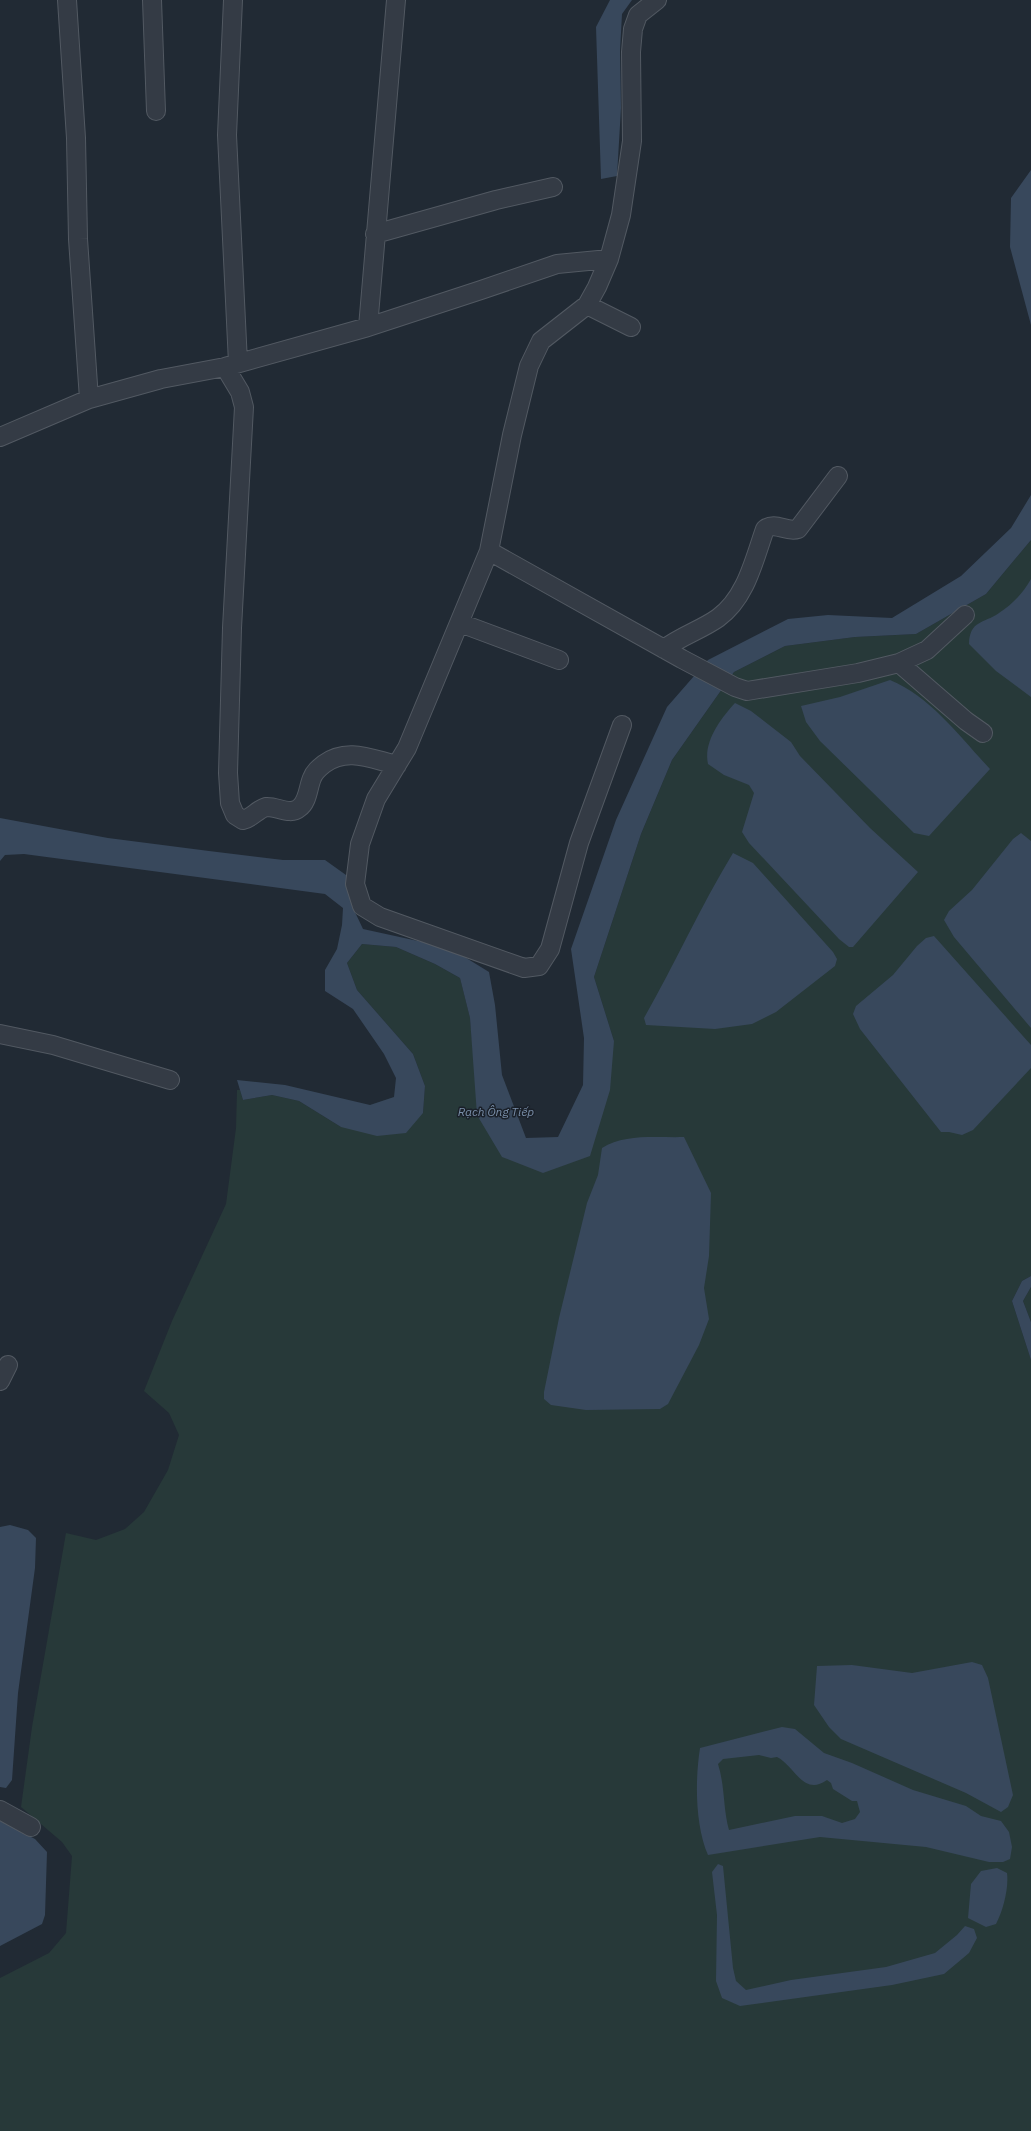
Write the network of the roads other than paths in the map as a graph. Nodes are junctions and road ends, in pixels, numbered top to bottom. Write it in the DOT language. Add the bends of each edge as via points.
graph roads {
  1 [pos="67,0"];
  2 [pos="152,0"];
  3 [pos="233,0"];
  4 [pos="396,0"];
  5 [pos="657,0"];
  6 [pos="156,111"];
  7 [pos="553,187"];
  8 [pos="376,234"];
  9 [pos="609,259"];
  10 [pos="587,305"];
  11 [pos="368,327"];
  12 [pos="631,327"];
  13 [pos="232,365"];
  14 [pos="89,399"];
  15 [pos="0,437"];
  16 [pos="838,476"];
  17 [pos="489,551"];
  18 [pos="965,615"];
  19 [pos="460,623"];
  20 [pos="664,649"];
  21 [pos="559,660"];
  22 [pos="899,663"];
  23 [pos="622,724"];
  24 [pos="983,732"];
  25 [pos="397,765"];
  26 [pos="0,1034"];
  27 [pos="170,1080"];
  28 [pos="8,1365"];
  29 [pos="0,1381"];
  30 [pos="0,1810"];
  31 [pos="30,1827"];
  1 -- 14 [label="street" via="76,138 78,239"];
  2 -- 6 [label="street"];
  3 -- 13 [label="street" via="227,135"];
  4 -- 8 [label="street"];
  5 -- 9 [label="street" via="638,15 633,29 632,141 621,215"];
  7 -- 8 [label="street" via="496,200"];
  8 -- 11 [label="street"];
  9 -- 10 [label="street"];
  9 -- 11 [label="street" via="557,264"];
  10 -- 12 [label="street"];
  10 -- 17 [label="street" via="541,341 529,366 512,435"];
  11 -- 13 [label="street"];
  13 -- 14 [label="street" via="161,379"];
  13 -- 25 [label="street" via="244,407 232,635 228,773 230,803 235,814 243,820 268,807 291,811 299,809 304,803 312,776 333,757 347,754"];
  14 -- 15 [label="street"];
  16 -- 20 [label="street" via="798,529 792,531 775,526 765,529 746,581 729,608 718,618"];
  17 -- 19 [label="street"];
  17 -- 20 [label="street"];
  18 -- 22 [label="street" via="927,650"];
  19 -- 21 [label="street"];
  19 -- 25 [label="street" via="407,748"];
  20 -- 22 [label="street" via="746,691 858,673"];
  22 -- 24 [label="street" via="966,721"];
  23 -- 25 [label="street" via="579,843 550,949 539,966 524,968 380,917 362,906 355,884 360,844 376,799"];
  26 -- 27 [label="street" via="53,1045"];
  28 -- 29 [label="street"];
  30 -- 31 [label="street"];
}
